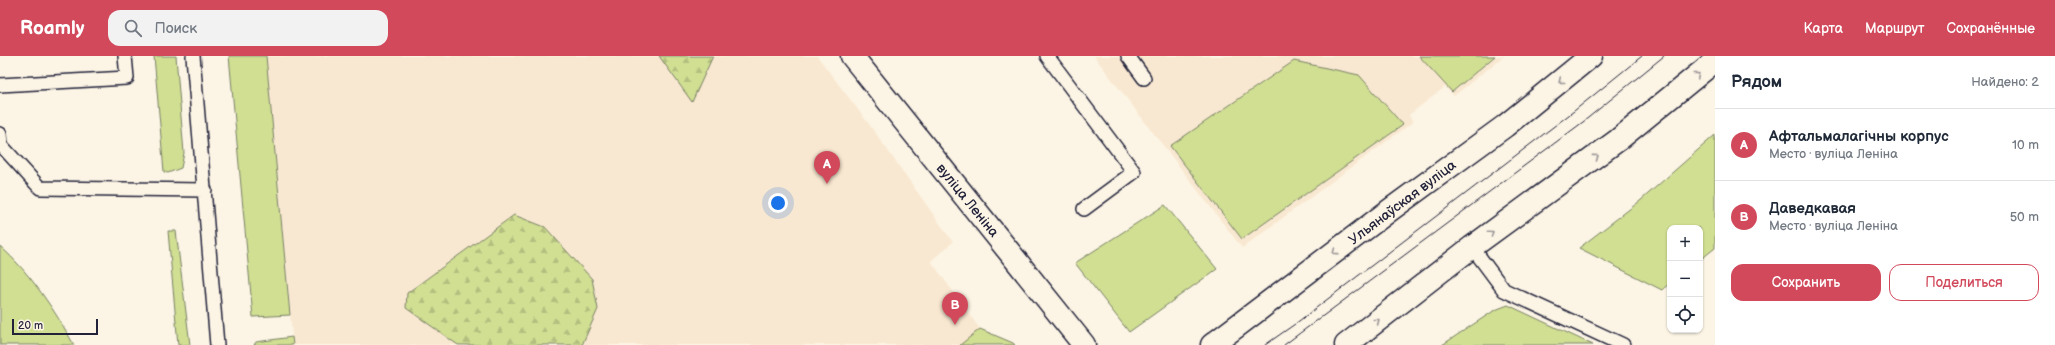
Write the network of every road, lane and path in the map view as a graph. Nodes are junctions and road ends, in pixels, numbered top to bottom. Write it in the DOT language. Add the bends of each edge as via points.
graph roads {
  1 [pos="125,56"];
  2 [pos="193,56"];
  3 [pos="852,56"];
  4 [pos="1047,56"];
  5 [pos="1128,56"];
  6 [pos="1591,56"];
  7 [pos="1715,61"];
  8 [pos="1144,78"];
  9 [pos="0,85"];
  10 [pos="0,134"];
  11 [pos="205,190"];
  12 [pos="1084,209"];
  13 [pos="1472,246"];
  14 [pos="216,345"];
  15 [pos="1084,345"];
  16 [pos="1212,345"];
  17 [pos="1346,345"];
  18 [pos="1623,345"];
  1 -- 9 [label="lane" via="127,78"];
  2 -- 11 [label="lane"];
  3 -- 15 [label="main road, вуліца Леніна"];
  4 -- 12 [label="lane" via="1134,172"];
  5 -- 8 [label="lane"];
  6 -- 16 [label="main road, Ульянаўская вуліца, one-way" via="1505,126"];
  13 -- 7 [label="main road, one-way" via="1618,140"];
  10 -- 11 [label="lane" via="1,145 40,188"];
  11 -- 14 [label="lane"];
  17 -- 13 [label="main road, one-way"];
  13 -- 18 [label="lane" via="1504,290"];
}
